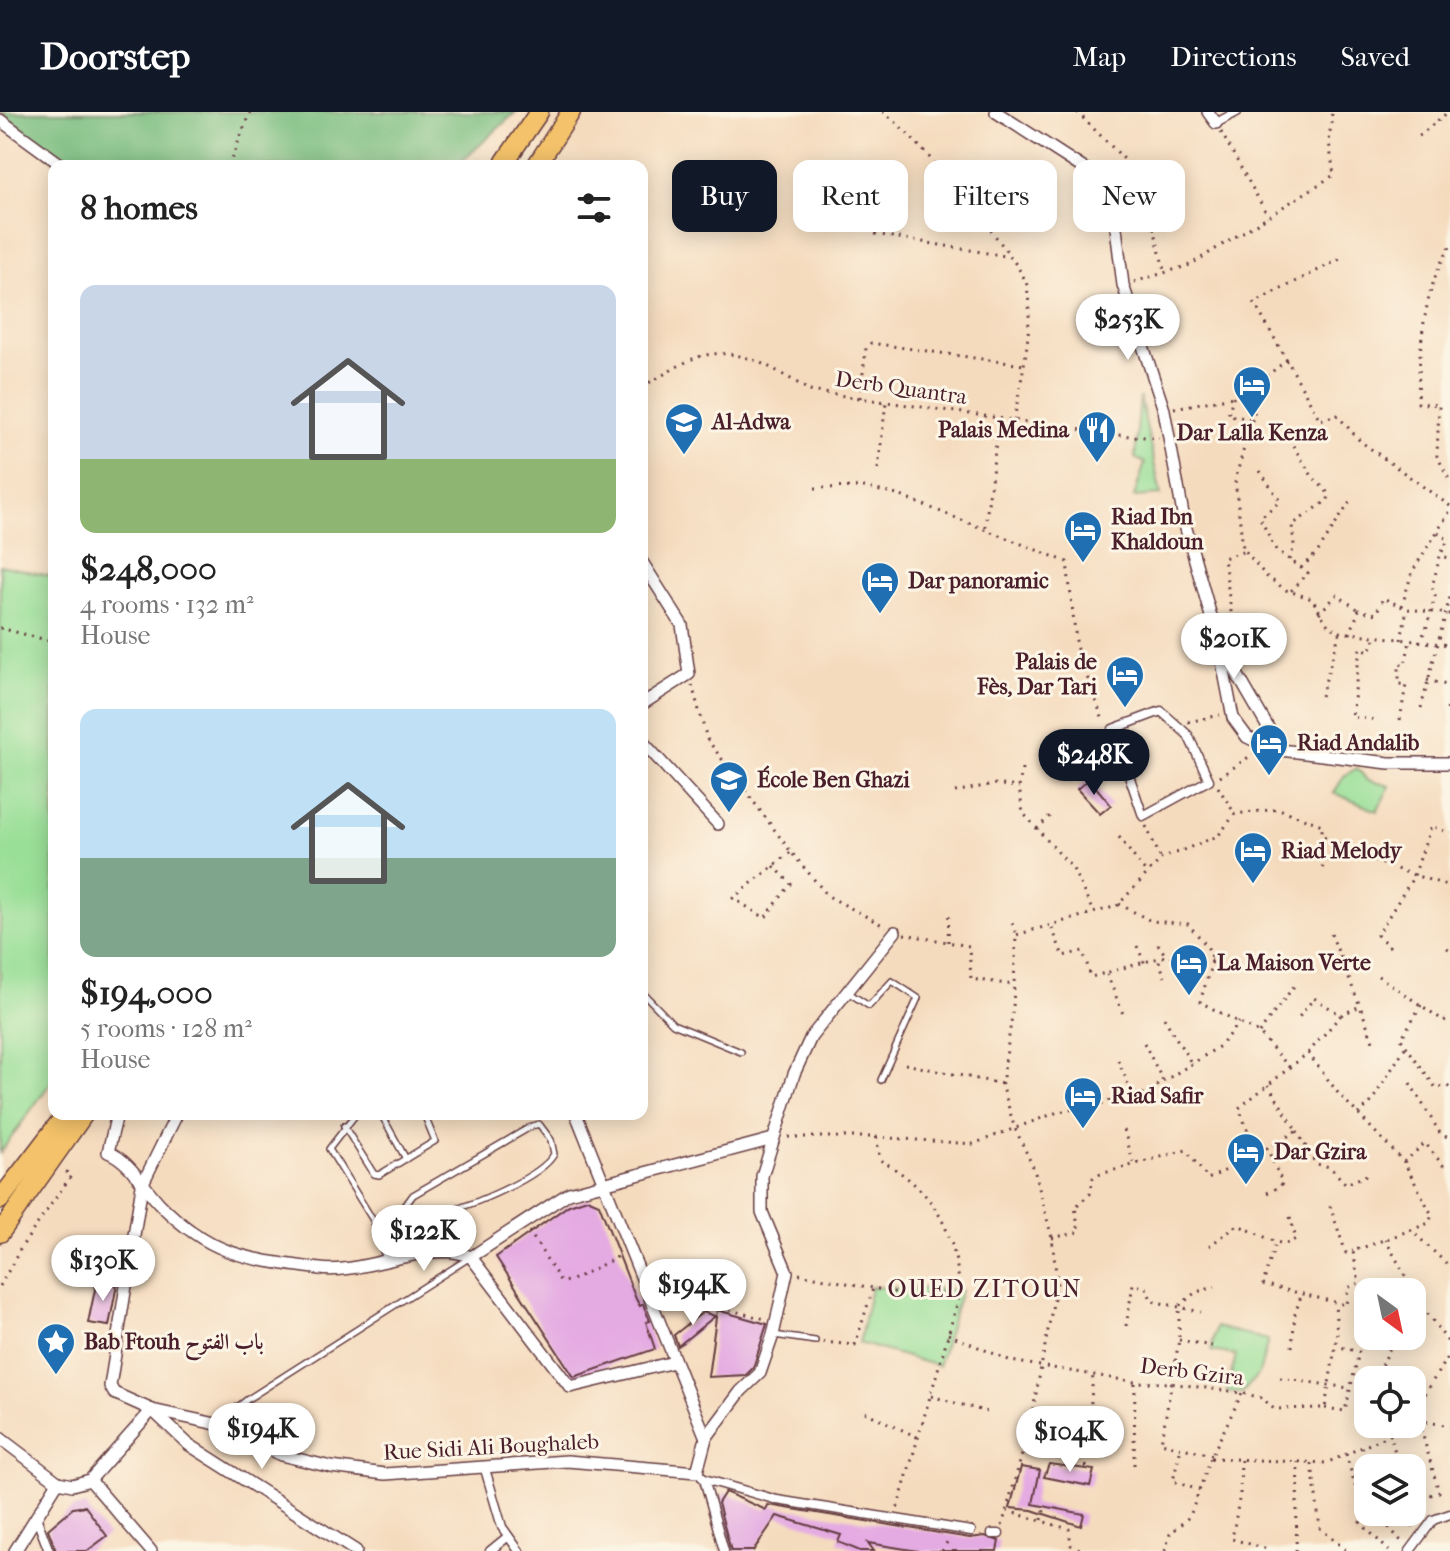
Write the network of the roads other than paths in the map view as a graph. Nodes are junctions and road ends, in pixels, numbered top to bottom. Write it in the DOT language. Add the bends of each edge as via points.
graph roads {
  1 [pos="539,112"];
  2 [pos="571,112"];
  3 [pos="996,112"];
  4 [pos="1208,112"];
  5 [pos="1237,112"];
  6 [pos="0,120"];
  7 [pos="1216,123"];
  8 [pos="55,160"];
  9 [pos="506,160"];
  10 [pos="540,160"];
  11 [pos="648,571"];
  12 [pos="1218,641"];
  13 [pos="648,700"];
  14 [pos="1256,704"];
  15 [pos="1231,708"];
  16 [pos="1237,722"];
  17 [pos="648,748"];
  18 [pos="1281,750"];
  19 [pos="1450,763"];
  20 [pos="1189,791"];
  21 [pos="718,824"];
  22 [pos="895,932"];
  23 [pos="848,992"];
  24 [pos="648,998"];
  25 [pos="741,1052"];
  26 [pos="881,1080"];
  27 [pos="61,1120"];
  28 [pos="80,1120"];
  29 [pos="116,1120"];
  30 [pos="174,1120"];
  31 [pos="350,1120"];
  32 [pos="384,1120"];
  33 [pos="426,1120"];
  34 [pos="578,1120"];
  35 [pos="344,1126"];
  36 [pos="773,1139"];
  37 [pos="406,1159"];
  38 [pos="142,1185"];
  39 [pos="604,1186"];
  40 [pos="0,1200"];
  41 [pos="396,1218"];
  42 [pos="374,1222"];
  43 [pos="0,1233"];
  44 [pos="411,1257"];
  45 [pos="471,1257"];
  46 [pos="387,1263"];
  47 [pos="773,1335"];
  48 [pos="815,1341"];
  49 [pos="674,1362"];
  50 [pos="152,1410"];
  51 [pos="216,1424"];
  52 [pos="0,1438"];
  53 [pos="706,1438"];
  54 [pos="485,1469"];
  55 [pos="701,1475"];
  56 [pos="90,1480"];
  57 [pos="58,1482"];
  58 [pos="1450,1514"];
  59 [pos="36,1517"];
  60 [pos="971,1531"];
  61 [pos="506,1538"];
  62 [pos="15,1551"];
  63 [pos="49,1551"];
  64 [pos="151,1551"];
  65 [pos="356,1551"];
  66 [pos="490,1551"];
  67 [pos="519,1551"];
  68 [pos="724,1551"];
  69 [pos="1410,1551"];
  1 -- 9 [label="main road"];
  2 -- 10 [label="main road"];
  3 -- 12 [label="street" via="1089,172 1099,182 1115,220 1123,285 1164,410 1185,525"];
  4 -- 7 [label="street"];
  5 -- 7 [label="street"];
  6 -- 8 [label="street"];
  11 -- 13 [label="street" via="682,625 689,674"];
  12 -- 14 [label="street"];
  12 -- 15 [label="street"];
  14 -- 15 [label="street" via="1237,699"];
  14 -- 16 [label="street" via="1252,723"];
  14 -- 18 [label="street"];
  15 -- 16 [label="street"];
  16 -- 18 [label="street" via="1255,743"];
  17 -- 21 [label="street"];
  18 -- 19 [label="street" via="1389,763"];
  20 -- 20 [label="street" via="1143,816 1113,729 1161,711 1188,735 1209,780"];
  22 -- 23 [label="street"];
  23 -- 26 [label="lane" via="869,1006 892,981 918,998"];
  23 -- 36 [label="street" via="811,1037"];
  24 -- 25 [label="lane" via="673,1024"];
  27 -- 40 [label="main road"];
  28 -- 43 [label="main road"];
  29 -- 38 [label="street" via="108,1152 120,1157"];
  30 -- 38 [label="street"];
  31 -- 35 [label="lane"];
  32 -- 37 [label="lane"];
  33 -- 37 [label="lane" via="435,1141"];
  34 -- 39 [label="street"];
  35 -- 37 [label="lane" via="374,1174"];
  35 -- 42 [label="lane" via="329,1149"];
  36 -- 39 [label="street"];
  36 -- 47 [label="street" via="762,1176 762,1212 787,1272"];
  38 -- 46 [label="street" via="201,1241 231,1254 325,1270"];
  38 -- 50 [label="street" via="110,1377 114,1393"];
  39 -- 45 [label="street" via="569,1193"];
  39 -- 49 [label="street"];
  41 -- 41 [label="lane" via="447,1211 493,1194 545,1165 554,1154 551,1140 539,1124 532,1126 413,1195"];
  41 -- 42 [label="lane"];
  41 -- 44 [label="lane"];
  42 -- 46 [label="lane"];
  44 -- 45 [label="street" via="450,1251"];
  44 -- 46 [label="street"];
  45 -- 49 [label="street" via="570,1387"];
  45 -- 51 [label="lane"];
  47 -- 48 [label="lane"];
  47 -- 53 [label="street" via="760,1373"];
  49 -- 53 [label="street"];
  50 -- 51 [label="street, Rue Sidi Ali Boughaleb"];
  50 -- 56 [label="street"];
  50 -- 65 [label="street" via="188,1444"];
  51 -- 54 [label="street, Rue Sidi Ali Boughaleb" via="281,1455 331,1467 385,1474"];
  52 -- 57 [label="street"];
  53 -- 55 [label="street"];
  54 -- 55 [label="street, Rue Sidi Ali Boughaleb" via="567,1461"];
  54 -- 61 [label="street"];
  55 -- 60 [label="street" via="777,1500"];
  55 -- 68 [label="street"];
  56 -- 57 [label="street"];
  56 -- 64 [label="street"];
  57 -- 59 [label="street"];
  58 -- 69 [label="street" via="1433,1520"];
  59 -- 62 [label="street"];
  59 -- 63 [label="street"];
  61 -- 66 [label="street"];
  61 -- 67 [label="street"];
}
